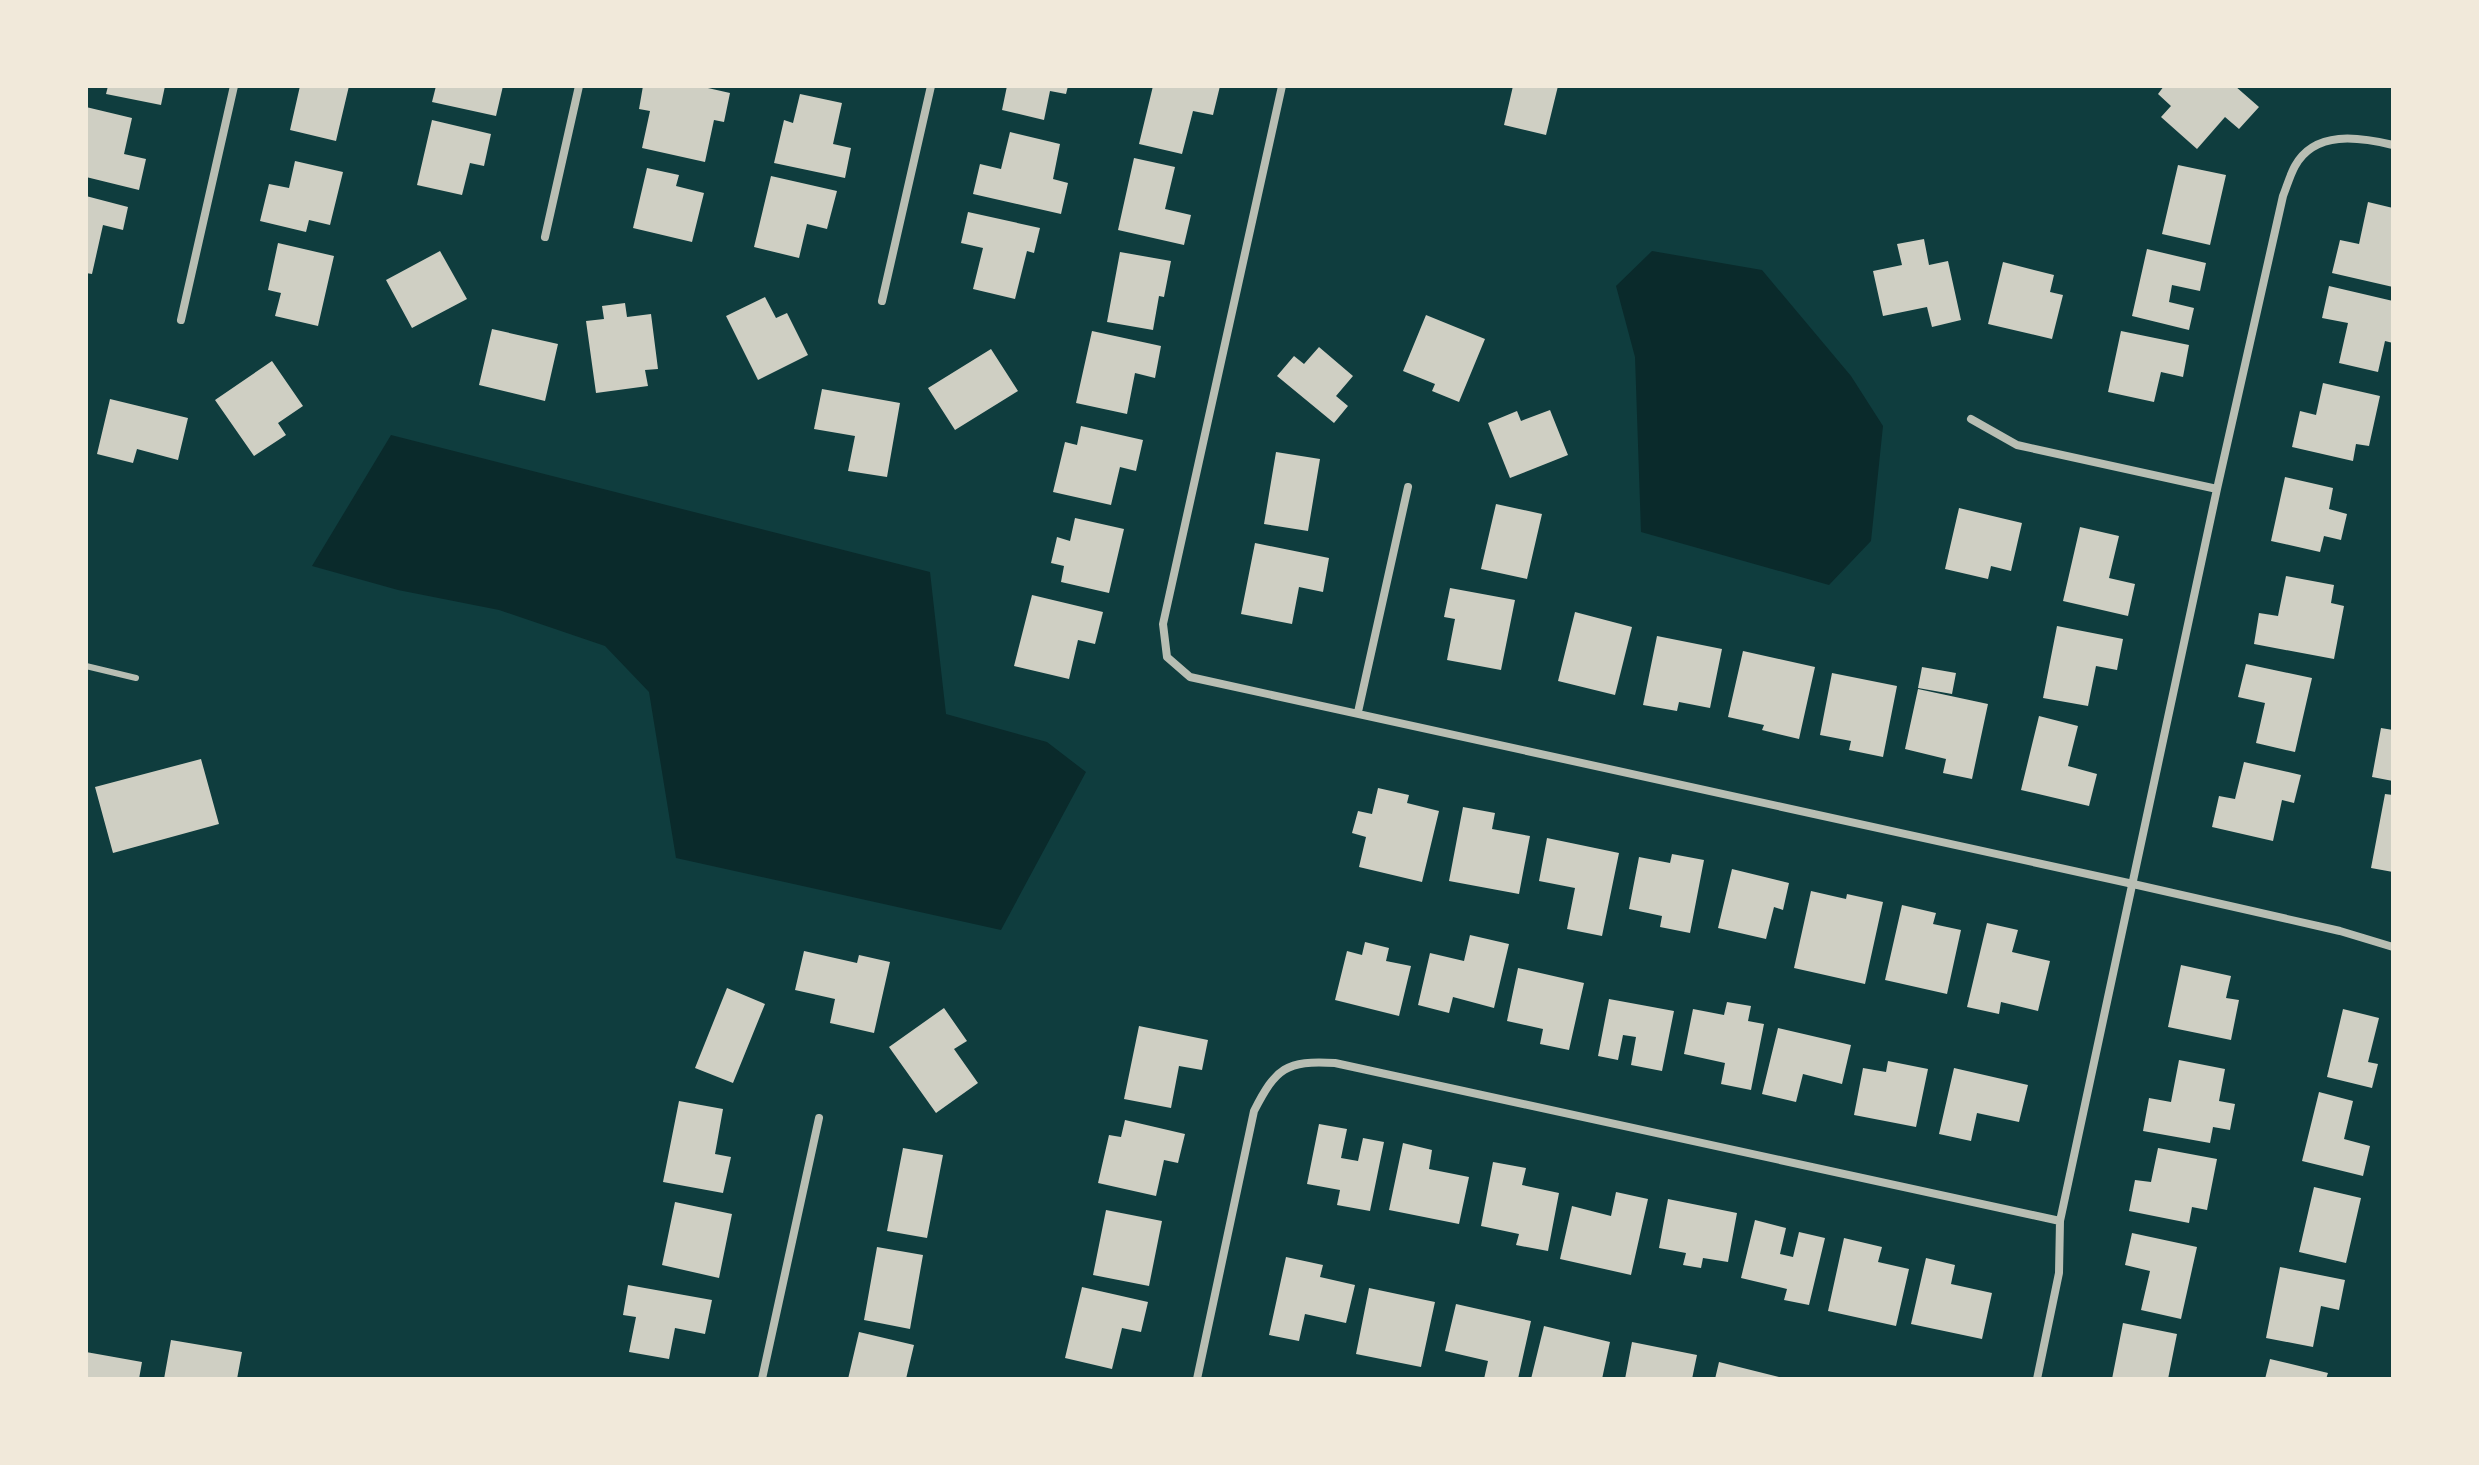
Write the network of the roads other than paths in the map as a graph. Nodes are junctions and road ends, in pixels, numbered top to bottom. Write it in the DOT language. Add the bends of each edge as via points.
graph roads {
  1 [pos="234,86"];
  2 [pos="579,86"];
  3 [pos="931,86"];
  4 [pos="1282,86"];
  5 [pos="2393,145"];
  6 [pos="545,237"];
  7 [pos="882,301"];
  8 [pos="181,320"];
  9 [pos="1971,419"];
  10 [pos="1408,487"];
  11 [pos="2217,489"];
  12 [pos="86,666"];
  13 [pos="136,678"];
  14 [pos="1358,712"];
  15 [pos="2133,884"];
  16 [pos="2393,947"];
  17 [pos="819,1118"];
  18 [pos="2060,1221"];
  19 [pos="762,1379"];
  20 [pos="1197,1379"];
  21 [pos="2037,1379"];
  1 -- 8 [label="street"];
  2 -- 6 [label="street"];
  3 -- 7 [label="street"];
  4 -- 14 [label="street" via="1163,624 1167,657 1190,677"];
  5 -- 11 [label="street" via="2344,138 2317,143 2296,164 2283,196"];
  9 -- 11 [label="street" via="2017,445"];
  10 -- 14 [label="street"];
  11 -- 15 [label="street"];
  12 -- 13 [label="lane"];
  14 -- 15 [label="street"];
  15 -- 16 [label="street"];
  15 -- 18 [label="street"];
  17 -- 19 [label="street"];
  18 -- 20 [label="street" via="1310,1061 1291,1065 1268,1084 1254,1111"];
  18 -- 21 [label="street" via="2059,1273"];
}
